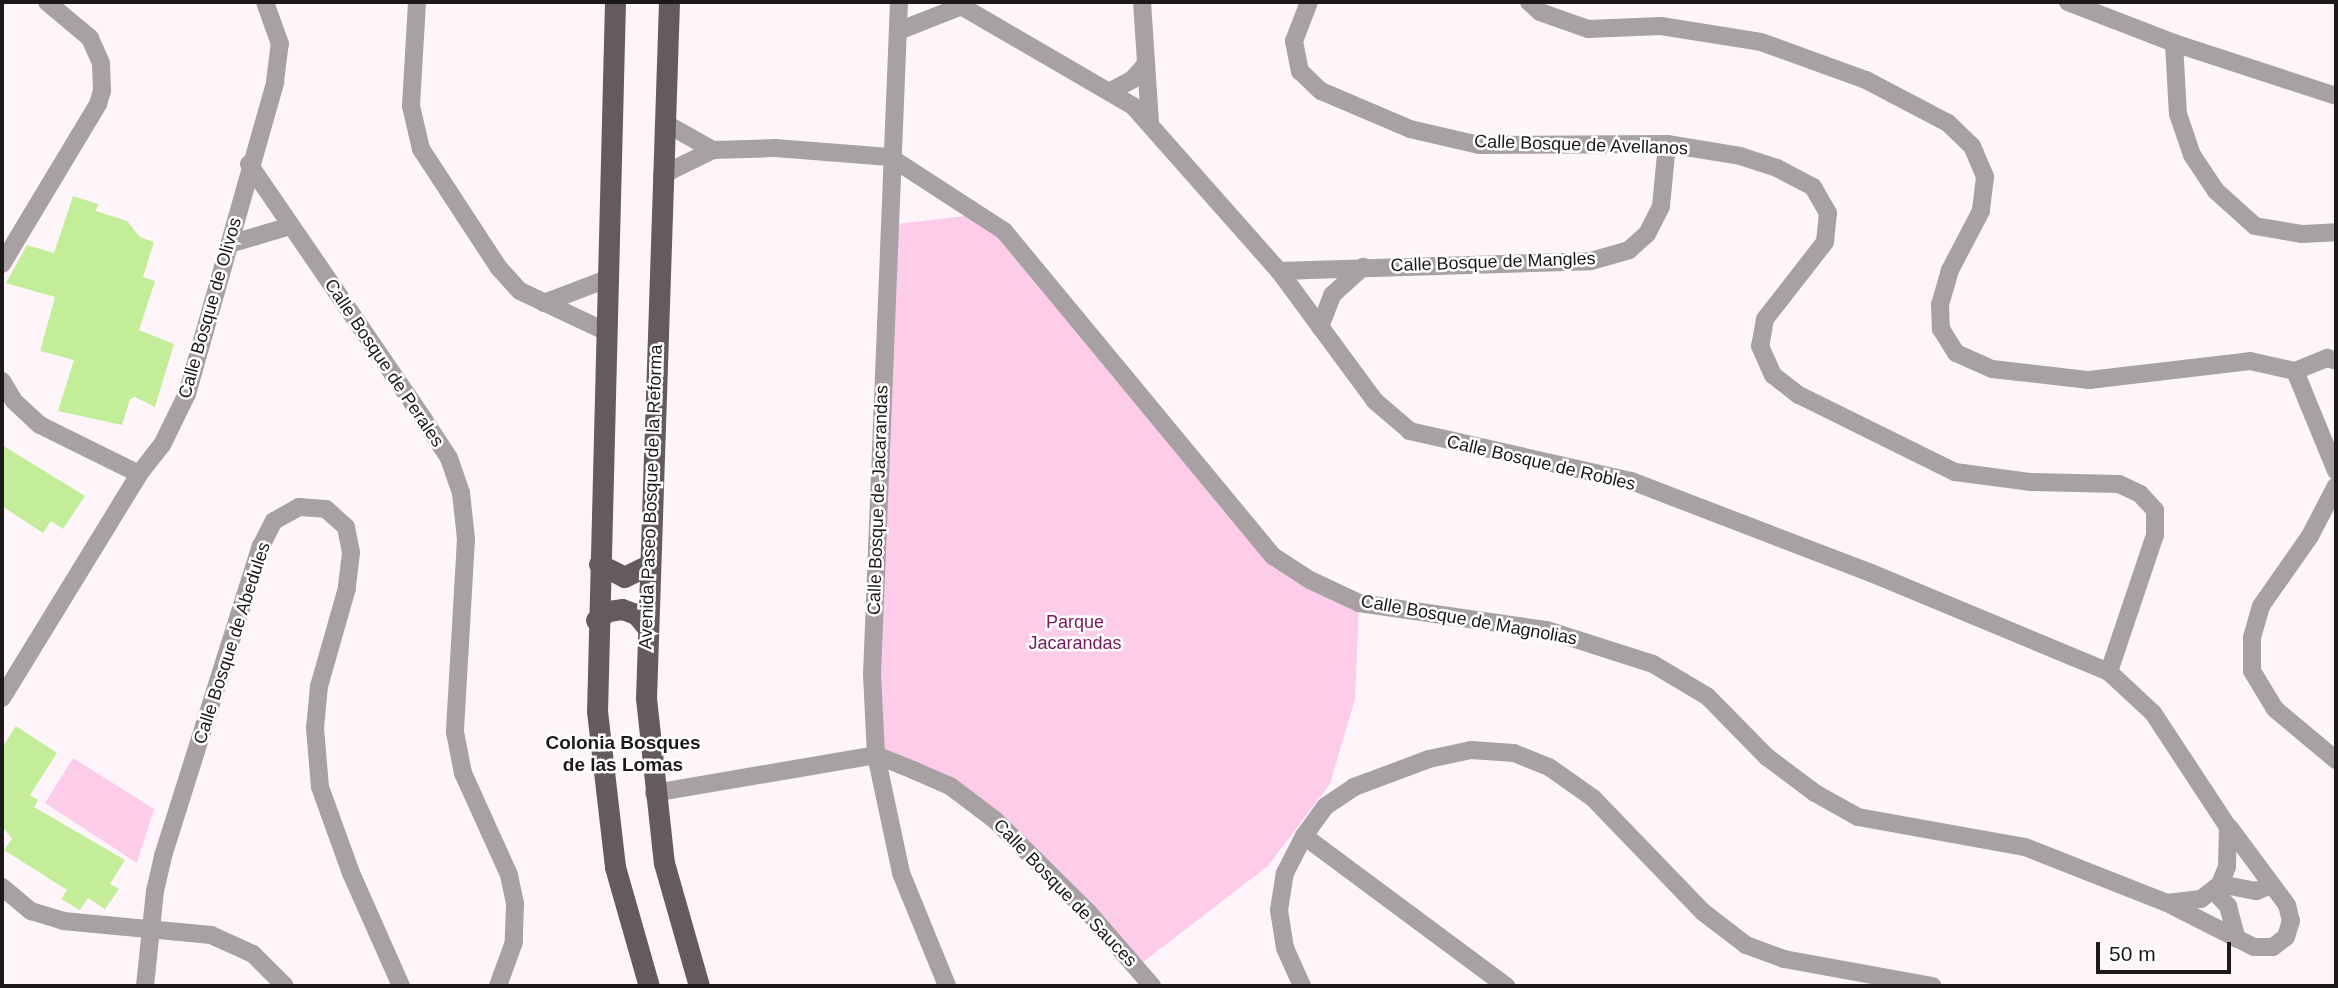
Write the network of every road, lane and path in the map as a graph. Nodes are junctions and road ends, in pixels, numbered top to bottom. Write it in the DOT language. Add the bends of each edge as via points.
graph roads {
  1 [pos="47,2"];
  2 [pos="265,2"];
  3 [pos="417,2"];
  4 [pos="615,2"];
  5 [pos="669,2"];
  6 [pos="900,2"];
  7 [pos="1142,2"];
  8 [pos="1308,2"];
  9 [pos="1529,2"];
  10 [pos="2068,2"];
  11 [pos="958,4"];
  12 [pos="898,31"];
  13 [pos="2174,43"];
  14 [pos="1146,64"];
  15 [pos="1109,92"];
  16 [pos="2336,96"];
  17 [pos="664,123"];
  18 [pos="1150,124"];
  19 [pos="1667,144"];
  20 [pos="713,149"];
  21 [pos="890,157"];
  22 [pos="249,164"];
  23 [pos="662,175"];
  24 [pos="290,226"];
  25 [pos="2336,232"];
  26 [pos="230,244"];
  27 [pos="2,264"];
  28 [pos="1363,267"];
  29 [pos="1279,271"];
  30 [pos="607,279"];
  31 [pos="544,303"];
  32 [pos="1320,327"];
  33 [pos="605,331"];
  34 [pos="2336,360"];
  35 [pos="2295,371"];
  36 [pos="2,381"];
  37 [pos="2336,471"];
  38 [pos="139,474"];
  39 [pos="2336,486"];
  40 [pos="599,564"];
  41 [pos="649,565"];
  42 [pos="596,620"];
  43 [pos="646,626"];
  44 [pos="2109,672"];
  45 [pos="2,698"];
  46 [pos="876,755"];
  47 [pos="2336,760"];
  48 [pos="653,793"];
  49 [pos="2228,827"];
  50 [pos="1304,835"];
  51 [pos="2272,886"];
  52 [pos="2,887"];
  53 [pos="2217,888"];
  54 [pos="2167,904"];
  55 [pos="152,929"];
  56 [pos="2237,939"];
  57 [pos="145,986"];
  58 [pos="285,986"];
  59 [pos="401,986"];
  60 [pos="498,986"];
  61 [pos="649,986"];
  62 [pos="699,986"];
  63 [pos="947,986"];
  64 [pos="1152,986"];
  65 [pos="1302,986"];
  66 [pos="1506,986"];
  67 [pos="1933,986"];
  1 -- 27 [label="street" via="90,38 101,63 102,90 98,104"];
  2 -- 22 [label="street, Calle Bosque de Olivos" via="280,44 275,82"];
  3 -- 31 [label="street" via="411,106 421,149 499,268 520,291"];
  4 -- 30 [label="main road"];
  5 -- 17 [label="main road, Avenida Paseo Bosque de la Reforma"];
  6 -- 12 [label="street, Calle Bosque de Jacarandas"];
  7 -- 14 [label="street"];
  8 -- 19 [label="street, Calle Bosque de Avellanos" via="1294,41 1300,71 1321,90 1410,129 1479,145"];
  9 -- 35 [label="street" via="1541,12 1588,29 1661,26 1761,42 1866,80 1948,123 1972,146 1985,177 1981,211 1950,270 1940,304 1941,329 1956,353 1992,369 2089,380 2250,361"];
  10 -- 13 [label="street"];
  11 -- 12 [label="street, Calle Bosque de Robles"];
  11 -- 15 [label="street, Calle Bosque de Robles"];
  12 -- 21 [label="street, Calle Bosque de Jacarandas"];
  13 -- 16 [label="street"];
  13 -- 25 [label="street" via="2178,114 2192,155 2216,191 2255,226 2302,233"];
  14 -- 15 [label="street" via="1132,80"];
  14 -- 18 [label="street"];
  15 -- 18 [label="street, Calle Bosque de Robles" via="1133,106"];
  17 -- 20 [label="street, Calle Bosque de Magnolias"];
  17 -- 23 [label="main road, Avenida Paseo Bosque de la Reforma"];
  18 -- 29 [label="street, Calle Bosque de Robles"];
  19 -- 28 [label="street, Calle Bosque de Mangles" via="1661,206 1647,234 1629,250 1591,261"];
  19 -- 44 [label="street, Calle Bosque de Avellanos" via="1740,156 1777,168 1813,187 1828,213 1825,242 1765,319 1760,346 1773,375 1798,395 1955,472 2031,482 2119,484 2140,494 2155,510 2155,535"];
  20 -- 21 [label="street, Calle Bosque de Magnolias" via="775,148"];
  20 -- 23 [label="street, Calle Bosque de Magnolias"];
  21 -- 46 [label="street, Calle Bosque de Jacarandas" via="872,674"];
  21 -- 54 [label="street, Calle Bosque de Magnolias" via="1004,231 1273,556 1310,580 1359,603 1547,631 1653,663 1707,696 1767,757 1815,793 1858,817 2025,847"];
  22 -- 24 [label="street, Calle Bosque de Perales"];
  22 -- 26 [label="street, Calle Bosque de Olivos"];
  23 -- 41 [label="main road, Avenida Paseo Bosque de la Reforma"];
  24 -- 26 [label="street"];
  24 -- 60 [label="street, Calle Bosque de Perales" via="425,420 449,458 461,493 466,539 455,732 463,773 509,875 515,904 514,942"];
  26 -- 38 [label="street, Calle Bosque de Olivos" via="187,394 162,445"];
  28 -- 29 [label="street, Calle Bosque de Mangles"];
  28 -- 32 [label="street" via="1332,295"];
  29 -- 32 [label="street, Calle Bosque de Robles"];
  30 -- 31 [label="street"];
  30 -- 33 [label="main road"];
  31 -- 33 [label="street"];
  32 -- 44 [label="street, Calle Bosque de Robles" via="1375,401 1410,431 1631,481 1871,573"];
  33 -- 40 [label="main road"];
  34 -- 35 [label="street" via="2327,358"];
  35 -- 37 [label="street"];
  36 -- 38 [label="street" via="14,401 40,425"];
  38 -- 45 [label="street, Calle Bosque de Olivos"];
  39 -- 47 [label="street" via="2310,536 2261,606 2252,638 2252,671 2275,709"];
  40 -- 41 [label="main road" via="624,576"];
  40 -- 42 [label="main road"];
  41 -- 43 [label="main road, Avenida Paseo Bosque de la Reforma"];
  42 -- 43 [label="main road" via="608,611 622,609 636,614"];
  42 -- 61 [label="main road" via="599,745 615,867"];
  43 -- 48 [label="main road, Avenida Paseo Bosque de la Reforma"];
  44 -- 49 [label="street, Calle Bosque de Robles" via="2153,713"];
  46 -- 48 [label="street"];
  46 -- 63 [label="street, Calle Bosque de Jacarandas" via="901,873"];
  46 -- 64 [label="street, Calle Bosque de Sauces" via="950,786 995,821 1088,912"];
  48 -- 62 [label="main road, Avenida Paseo Bosque de la Reforma" via="664,863"];
  49 -- 51 [label="street, Calle Bosque de Robles"];
  49 -- 53 [label="street" via="2228,867"];
  50 -- 65 [label="street" via="1285,873 1279,910 1285,948"];
  50 -- 66 [label="street"];
  50 -- 67 [label="street" via="1326,806 1354,787 1429,759 1471,750 1514,753 1549,767 1593,797 1703,912 1746,945 1784,959"];
  51 -- 53 [label="street" via="2256,891"];
  51 -- 56 [label="street, Calle Bosque de Robles" via="2287,905 2291,921 2286,937 2273,947 2255,947"];
  52 -- 55 [label="street" via="31,911 62,921"];
  53 -- 54 [label="street" via="2185,903"];
  53 -- 56 [label="street" via="2228,906"];
  54 -- 56 [label="street, Calle Bosque de Robles"];
  55 -- 57 [label="street, Calle Bosque de Abedules"];
  55 -- 58 [label="street" via="211,935 253,954"];
  55 -- 59 [label="street, Calle Bosque de Abedules" via="163,856 261,546 274,521 299,507 326,509 346,527 351,553 347,589 319,686 315,728 320,788"];
}
